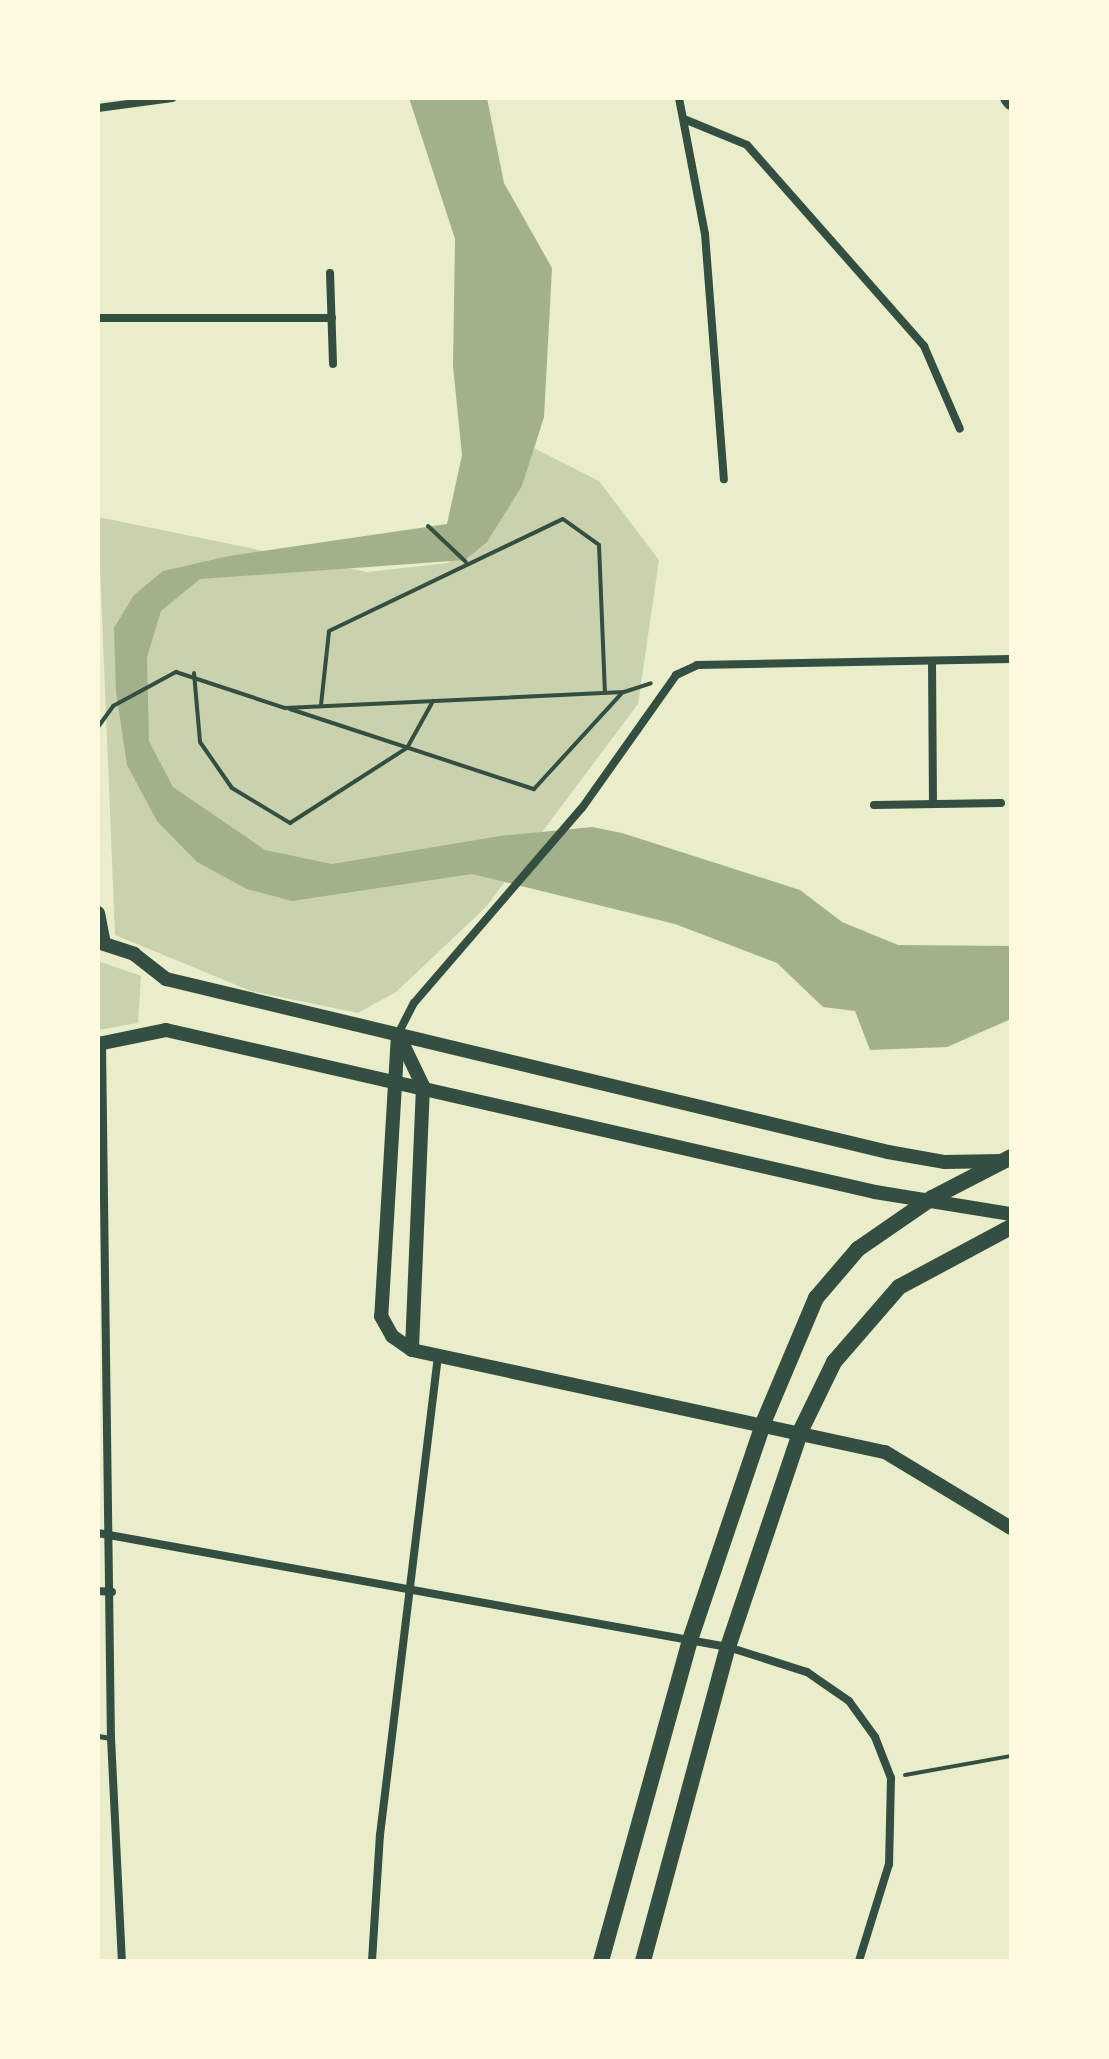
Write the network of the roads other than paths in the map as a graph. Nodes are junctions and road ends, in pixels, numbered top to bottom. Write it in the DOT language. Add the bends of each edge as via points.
graph roads {
  1 [pos="172,98"];
  2 [pos="679,98"];
  3 [pos="98,108"];
  4 [pos="684,119"];
  5 [pos="330,273"];
  6 [pos="98,318"];
  7 [pos="332,318"];
  8 [pos="333,364"];
  9 [pos="960,429"];
  10 [pos="724,479"];
  11 [pos="1011,659"];
  12 [pos="932,661"];
  13 [pos="1001,803"];
  14 [pos="933,804"];
  15 [pos="874,805"];
  16 [pos="98,913"];
  17 [pos="101,942"];
  18 [pos="398,1034"];
  19 [pos="100,1044"];
  20 [pos="393,1080"];
  21 [pos="423,1086"];
  22 [pos="1006,1159"];
  23 [pos="932,1198"];
  24 [pos="1011,1214"];
  25 [pos="1011,1227"];
  26 [pos="102,1282"];
  27 [pos="412,1350"];
  28 [pos="438,1355"];
  29 [pos="764,1421"];
  30 [pos="801,1430"];
  31 [pos="1011,1528"];
  32 [pos="114,1532"];
  33 [pos="98,1533"];
  34 [pos="410,1590"];
  35 [pos="98,1591"];
  36 [pos="112,1592"];
  37 [pos="690,1640"];
  38 [pos="728,1647"];
  39 [pos="98,1736"];
  40 [pos="111,1738"];
  41 [pos="122,1961"];
  42 [pos="372,1961"];
  43 [pos="601,1961"];
  44 [pos="643,1961"];
  45 [pos="859,1961"];
  1 -- 3 [label="street"];
  2 -- 4 [label="street"];
  4 -- 9 [label="street" via="747,145 924,346"];
  4 -- 10 [label="street" via="705,234"];
  5 -- 7 [label="street"];
  6 -- 7 [label="street"];
  7 -- 8 [label="street"];
  11 -- 12 [label="street"];
  12 -- 14 [label="street"];
  12 -- 18 [label="street" via="697,665 676,675 582,808 414,1003"];
  13 -- 14 [label="street"];
  14 -- 15 [label="street"];
  16 -- 17 [label="street"];
  17 -- 18 [label="street" via="166,979"];
  18 -- 20 [label="street"];
  18 -- 21 [label="street"];
  18 -- 22 [label="street" via="888,1152 945,1162"];
  19 -- 20 [label="street" via="166,1030"];
  19 -- 26 [label="street"];
  20 -- 21 [label="street"];
  20 -- 27 [label="street" via="381,1316 392,1336"];
  21 -- 23 [label="street" via="875,1192"];
  21 -- 27 [label="street"];
  22 -- 23 [label="main road"];
  23 -- 24 [label="street"];
  23 -- 29 [label="main road" via="858,1249 816,1298"];
  25 -- 30 [label="main road" via="899,1287 834,1362"];
  26 -- 32 [label="street"];
  27 -- 28 [label="street"];
  28 -- 29 [label="street"];
  28 -- 34 [label="street"];
  29 -- 30 [label="street"];
  29 -- 37 [label="main road"];
  30 -- 31 [label="street" via="885,1452"];
  30 -- 38 [label="main road"];
  32 -- 33 [label="street"];
  32 -- 34 [label="street"];
  32 -- 36 [label="street"];
  34 -- 37 [label="street"];
  34 -- 42 [label="street"];
  35 -- 36 [label="street"];
  36 -- 40 [label="street"];
  37 -- 38 [label="street"];
  37 -- 43 [label="main road"];
  38 -- 44 [label="main road"];
  38 -- 45 [label="street" via="807,1672 849,1701 891,1778 889,1864"];
  39 -- 40 [label="lane"];
  40 -- 41 [label="street"];
}
